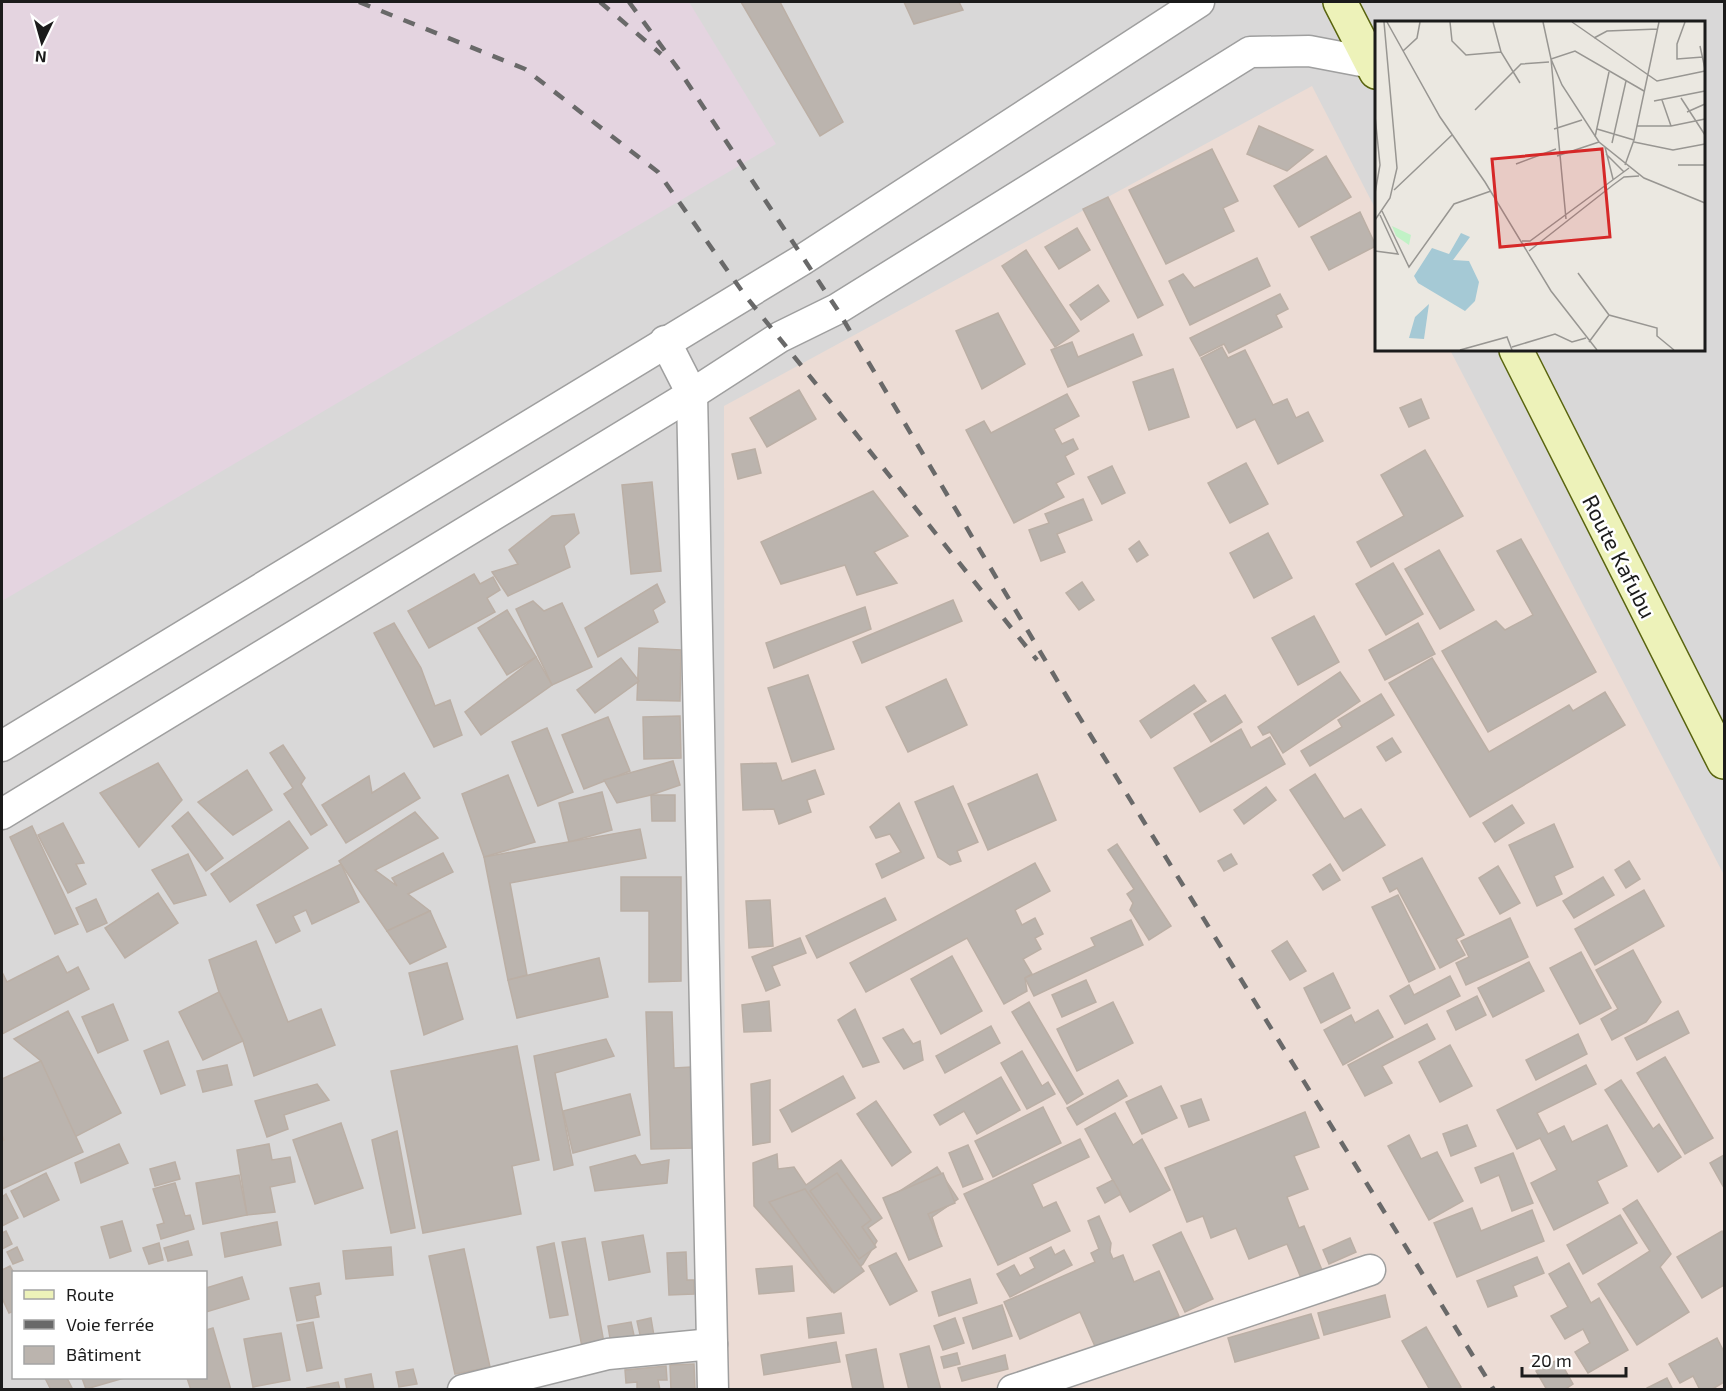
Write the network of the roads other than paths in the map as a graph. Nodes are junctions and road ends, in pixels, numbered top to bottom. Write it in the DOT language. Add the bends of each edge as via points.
graph roads {
  1 [pos="1199,2"];
  2 [pos="1340,2"];
  3 [pos="1374,68"];
  4 [pos="665,341"];
  5 [pos="1517,351"];
  6 [pos="692,394"];
  7 [pos="2,746"];
  8 [pos="1725,762"];
  9 [pos="2,814"];
  10 [pos="1370,1270"];
  11 [pos="712,1344"];
  12 [pos="463,1389"];
  13 [pos="713,1389"];
  14 [pos="1013,1389"];
  1 -- 4 [label="street" via="802,260"];
  2 -- 3 [label="main road"];
  3 -- 6 [label="street" via="1309,51 1250,52 837,309 780,338"];
  4 -- 6 [label="street"];
  4 -- 7 [label="street"];
  5 -- 8 [label="main road, Route Kafubu"];
  6 -- 9 [label="street"];
  6 -- 11 [label="street"];
  10 -- 14 [label="street"];
  11 -- 12 [label="street" via="608,1354"];
  11 -- 13 [label="street"];
}
